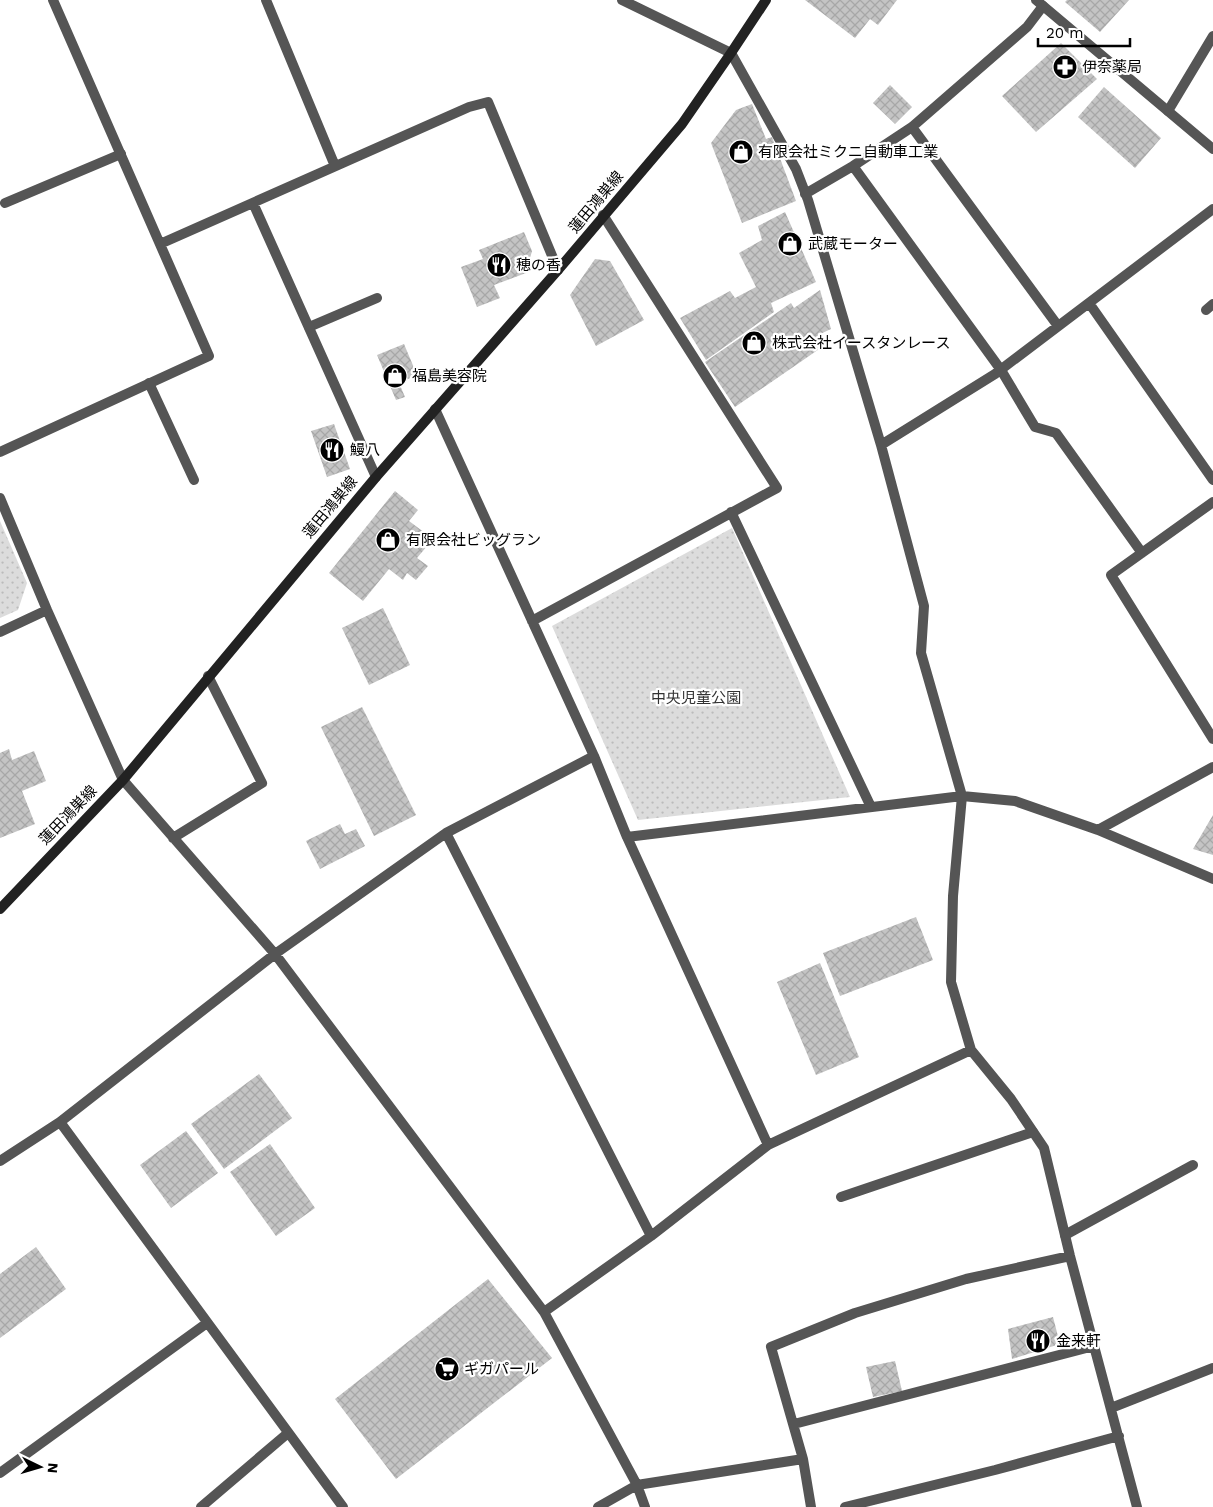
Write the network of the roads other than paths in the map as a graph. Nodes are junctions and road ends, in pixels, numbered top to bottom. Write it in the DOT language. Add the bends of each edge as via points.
graph roads {
  1 [pos="53,0"];
  2 [pos="266,0"];
  3 [pos="622,0"];
  4 [pos="766,0"];
  5 [pos="1039,2"];
  6 [pos="1213,36"];
  7 [pos="731,53"];
  8 [pos="1168,111"];
  9 [pos="912,127"];
  10 [pos="1213,149"];
  11 [pos="121,154"];
  12 [pos="335,166"];
  13 [pos="852,166"];
  14 [pos="805,194"];
  15 [pos="6,203"];
  16 [pos="253,203"];
  17 [pos="1213,209"];
  18 [pos="603,215"];
  19 [pos="160,244"];
  20 [pos="558,270"];
  21 [pos="377,298"];
  22 [pos="1089,303"];
  23 [pos="1058,326"];
  24 [pos="309,327"];
  25 [pos="1001,370"];
  26 [pos="149,383"];
  27 [pos="435,409"];
  28 [pos="881,444"];
  29 [pos="0,452"];
  30 [pos="376,477"];
  31 [pos="194,480"];
  32 [pos="1213,480"];
  33 [pos="0,498"];
  34 [pos="1213,502"];
  35 [pos="731,512"];
  36 [pos="1142,553"];
  37 [pos="47,610"];
  38 [pos="532,621"];
  39 [pos="0,632"];
  40 [pos="208,676"];
  41 [pos="1213,739"];
  42 [pos="594,756"];
  43 [pos="1213,767"];
  44 [pos="123,780"];
  45 [pos="962,796"];
  46 [pos="871,807"];
  47 [pos="1098,830"];
  48 [pos="446,833"];
  49 [pos="627,837"];
  50 [pos="173,838"];
  51 [pos="1213,879"];
  52 [pos="0,909"];
  53 [pos="274,954"];
  54 [pos="971,1050"];
  55 [pos="60,1122"];
  56 [pos="1033,1132"];
  57 [pos="768,1146"];
  58 [pos="0,1161"];
  59 [pos="1193,1165"];
  60 [pos="841,1197"];
  61 [pos="1065,1235"];
  62 [pos="651,1236"];
  63 [pos="1070,1256"];
  64 [pos="544,1312"];
  65 [pos="207,1323"];
  66 [pos="1094,1346"];
  67 [pos="1213,1368"];
  68 [pos="1111,1408"];
  69 [pos="794,1424"];
  70 [pos="288,1433"];
  71 [pos="1119,1436"];
  72 [pos="803,1459"];
  73 [pos="0,1473"];
  74 [pos="637,1485"];
  75 [pos="201,1507"];
  76 [pos="343,1507"];
  77 [pos="598,1507"];
  78 [pos="645,1507"];
  79 [pos="811,1507"];
  80 [pos="845,1507"];
  81 [pos="1137,1507"];
  1 -- 11 [label="street"];
  2 -- 12 [label="street"];
  3 -- 7 [label="street"];
  4 -- 7 [label="main road, 蓮田鴻巣線"];
  5 -- 8 [label="street"];
  5 -- 9 [label="street" via="1027,27"];
  6 -- 8 [label="street"];
  7 -- 14 [label="street" via="796,169"];
  7 -- 18 [label="main road, 蓮田鴻巣線" via="682,124"];
  8 -- 10 [label="street"];
  9 -- 13 [label="street"];
  9 -- 23 [label="street"];
  11 -- 15 [label="street"];
  11 -- 19 [label="street"];
  12 -- 16 [label="street"];
  12 -- 20 [label="street" via="469,107 488,102"];
  13 -- 14 [label="street"];
  13 -- 25 [label="street"];
  14 -- 28 [label="street"];
  16 -- 19 [label="street"];
  16 -- 24 [label="street"];
  17 -- 22 [label="street"];
  18 -- 20 [label="main road, 蓮田鴻巣線"];
  18 -- 35 [label="street" via="777,488"];
  19 -- 26 [label="street" via="209,356"];
  20 -- 27 [label="main road, 蓮田鴻巣線"];
  21 -- 24 [label="street"];
  22 -- 23 [label="street"];
  22 -- 32 [label="street"];
  23 -- 25 [label="street"];
  24 -- 30 [label="street"];
  25 -- 28 [label="street"];
  25 -- 36 [label="street" via="1035,427 1056,433"];
  26 -- 29 [label="street"];
  26 -- 31 [label="street"];
  27 -- 30 [label="main road, 蓮田鴻巣線"];
  27 -- 38 [label="street"];
  28 -- 45 [label="street" via="924,606 921,653"];
  30 -- 40 [label="main road, 蓮田鴻巣線"];
  33 -- 37 [label="street"];
  34 -- 36 [label="street"];
  35 -- 38 [label="street"];
  35 -- 46 [label="street"];
  36 -- 41 [label="street" via="1111,575"];
  37 -- 39 [label="street"];
  37 -- 44 [label="street"];
  38 -- 42 [label="street"];
  40 -- 44 [label="main road, 蓮田鴻巣線"];
  40 -- 50 [label="street" via="262,783"];
  42 -- 48 [label="street"];
  42 -- 49 [label="street"];
  43 -- 47 [label="street"];
  44 -- 50 [label="street"];
  44 -- 52 [label="main road, 蓮田鴻巣線"];
  45 -- 46 [label="street"];
  45 -- 47 [label="street" via="1015,801"];
  45 -- 54 [label="street" via="953,896 951,982"];
  46 -- 49 [label="street"];
  47 -- 51 [label="street"];
  48 -- 53 [label="street"];
  48 -- 62 [label="street"];
  49 -- 57 [label="street"];
  50 -- 53 [label="street"];
  53 -- 55 [label="street"];
  53 -- 64 [label="street"];
  54 -- 56 [label="street"];
  54 -- 57 [label="street"];
  55 -- 58 [label="street"];
  55 -- 65 [label="street"];
  56 -- 60 [label="street"];
  56 -- 61 [label="street" via="1044,1148"];
  57 -- 62 [label="street"];
  59 -- 61 [label="street"];
  61 -- 63 [label="street"];
  62 -- 64 [label="street"];
  63 -- 66 [label="street"];
  63 -- 69 [label="street" via="966,1279 873,1307 771,1347"];
  64 -- 74 [label="street"];
  65 -- 70 [label="street"];
  65 -- 73 [label="street"];
  66 -- 68 [label="street"];
  66 -- 69 [label="street"];
  67 -- 68 [label="street"];
  68 -- 71 [label="street"];
  69 -- 72 [label="street"];
  70 -- 75 [label="street"];
  70 -- 76 [label="street"];
  71 -- 80 [label="street"];
  71 -- 81 [label="street"];
  72 -- 74 [label="street"];
  72 -- 79 [label="street"];
  74 -- 77 [label="street"];
  74 -- 78 [label="street"];
}
